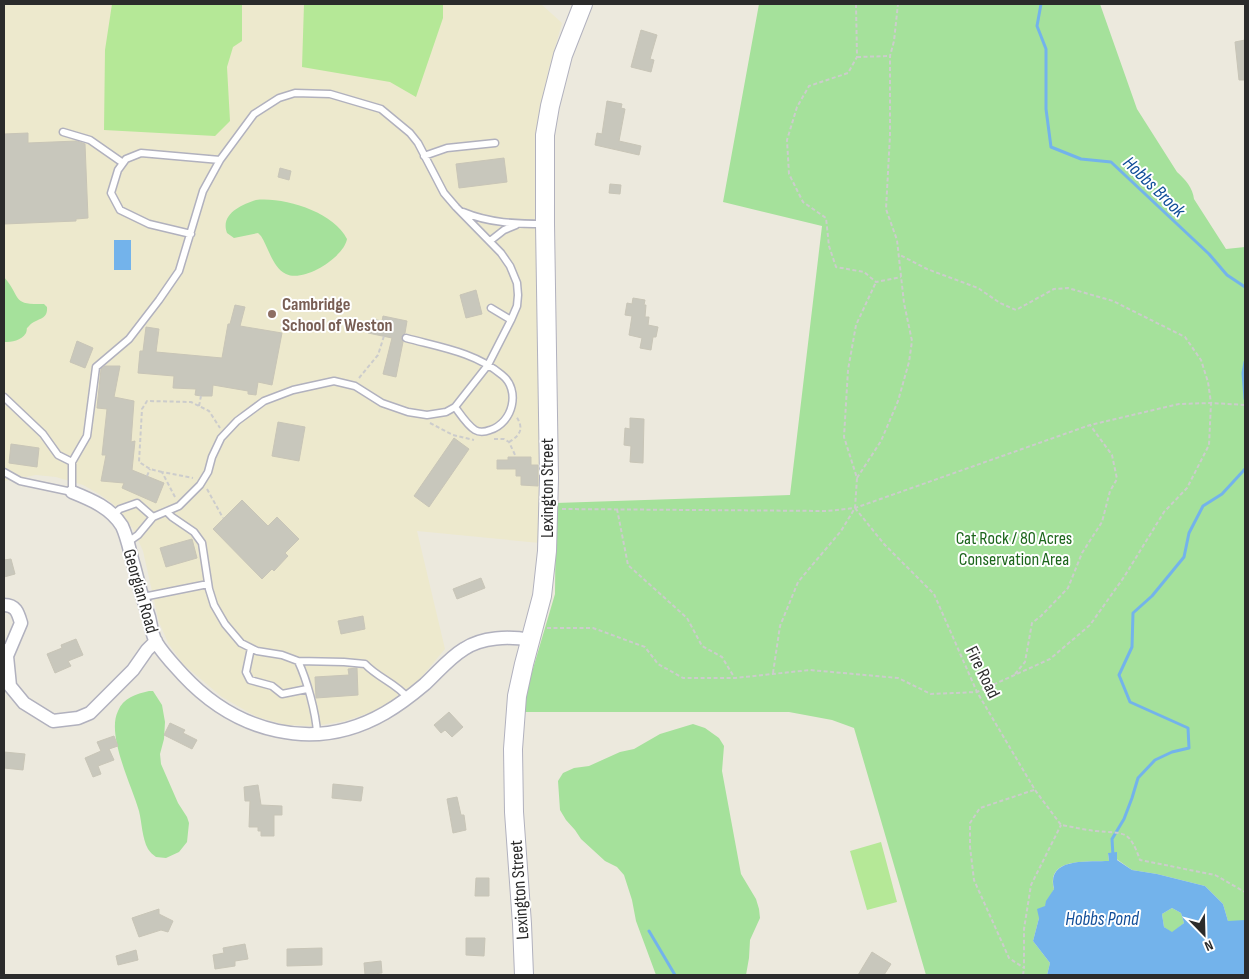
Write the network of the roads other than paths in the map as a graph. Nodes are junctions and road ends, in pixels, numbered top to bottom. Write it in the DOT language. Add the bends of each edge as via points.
graph roads {
  1 [pos="584,4"];
  2 [pos="62,132"];
  3 [pos="494,143"];
  4 [pos="424,156"];
  5 [pos="220,160"];
  6 [pos="123,163"];
  7 [pos="460,211"];
  8 [pos="520,224"];
  9 [pos="545,224"];
  10 [pos="191,234"];
  11 [pos="490,241"];
  12 [pos="491,308"];
  13 [pos="511,320"];
  14 [pos="406,338"];
  15 [pos="488,365"];
  16 [pos="4,397"];
  17 [pos="455,407"];
  18 [pos="72,462"];
  19 [pos="4,472"];
  20 [pos="72,492"];
  21 [pos="167,512"];
  22 [pos="114,514"];
  23 [pos="154,518"];
  24 [pos="128,542"];
  25 [pos="208,584"];
  26 [pos="143,597"];
  27 [pos="4,605"];
  28 [pos="532,634"];
  29 [pos="156,641"];
  30 [pos="251,648"];
  31 [pos="5,653"];
  32 [pos="298,661"];
  33 [pos="307,689"];
  34 [pos="408,698"];
  35 [pos="318,734"];
  36 [pos="524,975"];
  1 -- 9 [label="street, Lexington Street" via="563,55 548,117"];
  2 -- 6 [label="lane" via="90,140"];
  3 -- 4 [label="lane" via="442,149"];
  4 -- 5 [label="lane" via="413,136 382,109 330,94 295,94 279,98 254,114"];
  4 -- 7 [label="lane" via="441,187"];
  5 -- 6 [label="lane" via="141,153"];
  5 -- 10 [label="lane" via="203,191"];
  6 -- 10 [label="lane" via="111,193 120,210 149,224"];
  7 -- 8 [label="lane"];
  7 -- 11 [label="lane"];
  8 -- 9 [label="lane"];
  8 -- 11 [label="lane" via="508,227"];
  9 -- 28 [label="street, Lexington Street" via="548,509 544,588"];
  10 -- 18 [label="lane" via="179,271 159,300 128,339 96,367 87,436"];
  11 -- 13 [label="lane" via="508,261 516,283 517,306"];
  12 -- 13 [label="lane"];
  13 -- 15 [label="lane"];
  14 -- 15 [label="lane" via="467,354"];
  15 -- 17 [label="lane"];
  15 -- 17 [label="lane" via="504,376 512,393 510,413 501,425 480,432"];
  16 -- 18 [label="lane" via="43,434 58,455"];
  17 -- 21 [label="lane" via="427,415 408,412 382,403 355,386 334,382 293,390 264,401 237,421 220,438 200,485 179,506"];
  18 -- 20 [label="lane"];
  19 -- 20 [label="lane" via="20,481"];
  20 -- 22 [label="street"];
  21 -- 23 [label="lane"];
  21 -- 25 [label="lane" via="194,532 202,543"];
  22 -- 23 [label="lane" via="137,503"];
  22 -- 24 [label="street, Georgian Road"];
  23 -- 24 [label="lane"];
  24 -- 26 [label="street, Georgian Road"];
  25 -- 26 [label="lane"];
  25 -- 30 [label="lane" via="220,615 241,642"];
  26 -- 29 [label="street, Georgian Road"];
  27 -- 31 [label="street" via="10,605 17,611 21,623"];
  28 -- 34 [label="street, Georgian Road" via="496,638 469,646"];
  28 -- 36 [label="street, Lexington Street" via="517,696 513,749"];
  29 -- 31 [label="street" via="133,670 90,713 53,722 24,703 10,686"];
  29 -- 35 [label="street, Georgian Road" via="197,690 230,714 271,730"];
  30 -- 32 [label="lane"];
  30 -- 33 [label="lane" via="246,670 248,679 272,686 283,694"];
  32 -- 33 [label="lane"];
  32 -- 34 [label="lane" via="365,664"];
  33 -- 35 [label="lane"];
  34 -- 35 [label="street, Georgian Road" via="360,725"];
}
